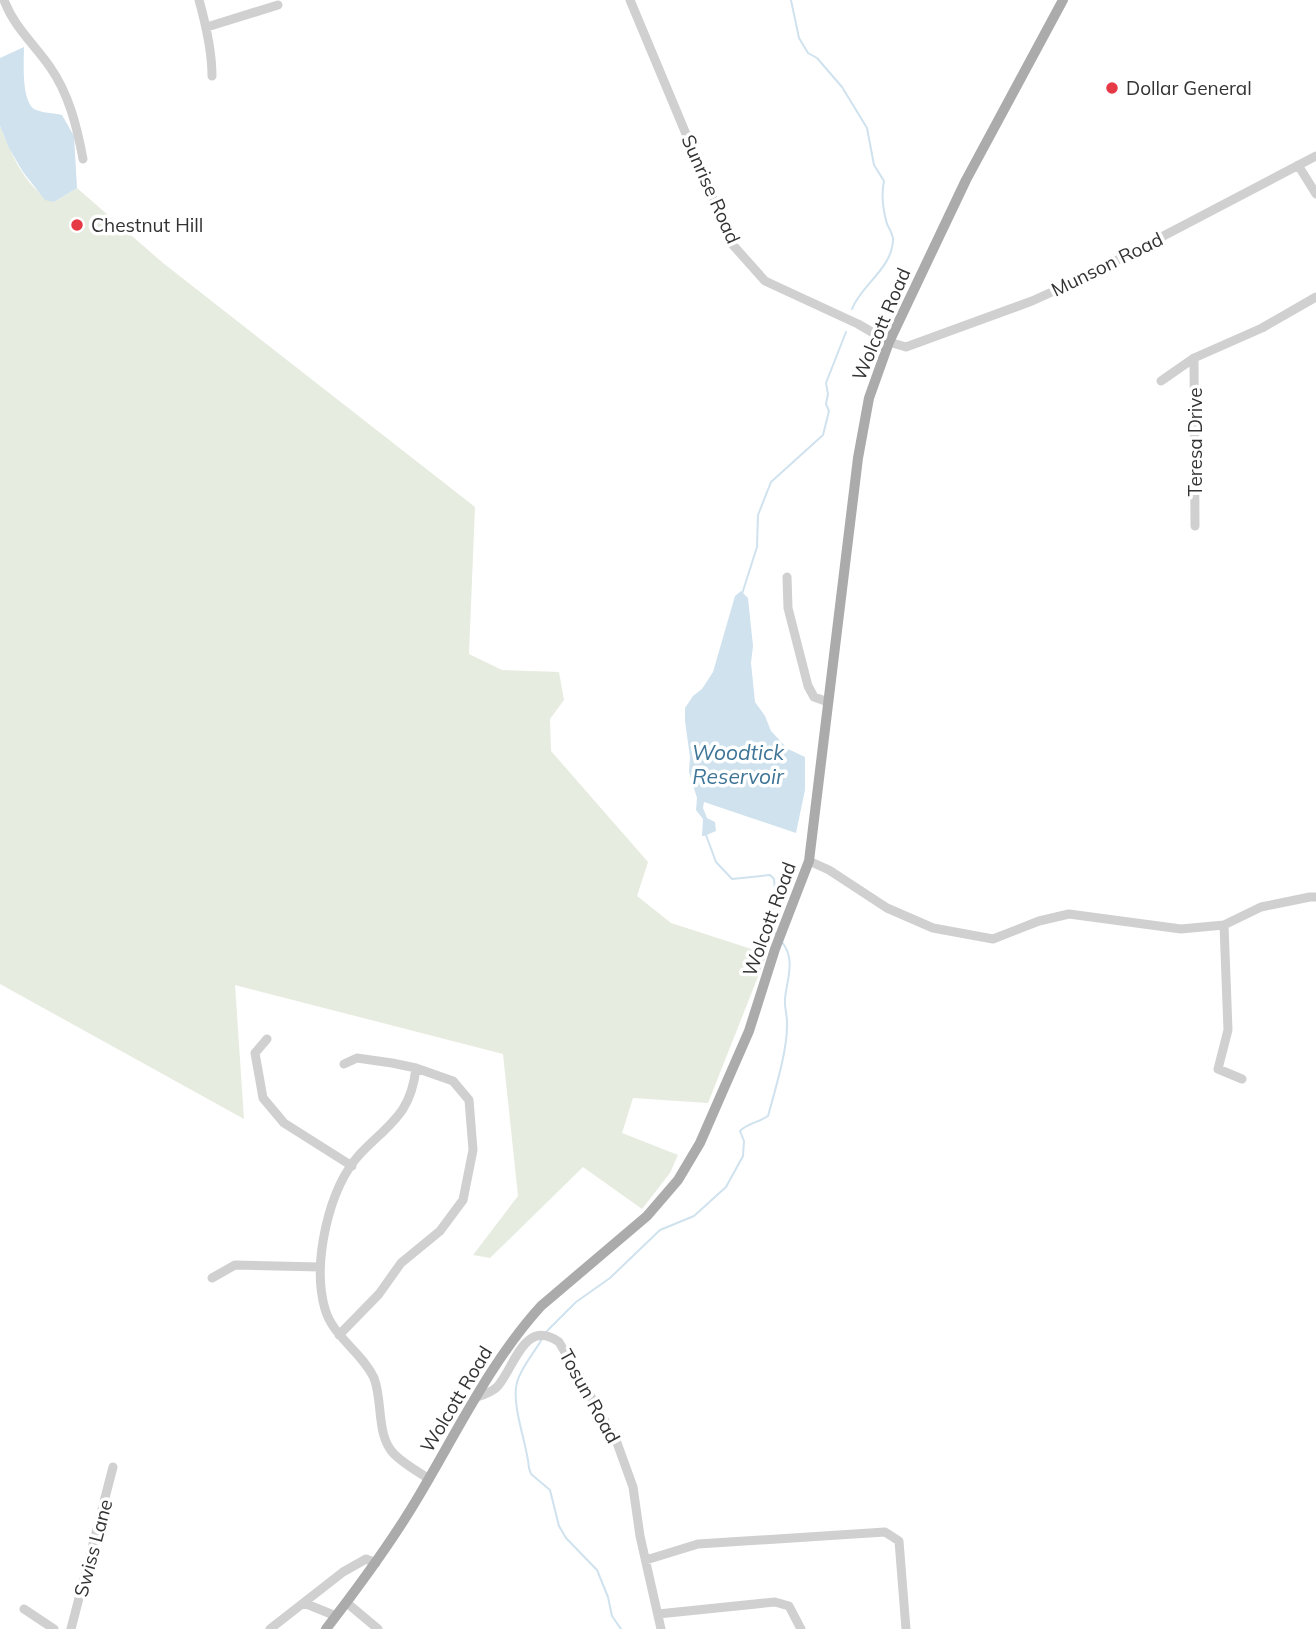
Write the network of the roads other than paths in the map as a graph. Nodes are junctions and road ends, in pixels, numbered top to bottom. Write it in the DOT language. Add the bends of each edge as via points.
graph roads {
  1 [pos="4,0"];
  2 [pos="199,0"];
  3 [pos="631,0"];
  4 [pos="1063,0"];
  5 [pos="278,5"];
  6 [pos="206,27"];
  7 [pos="212,76"];
  8 [pos="1316,156"];
  9 [pos="83,159"];
  10 [pos="1298,165"];
  11 [pos="1316,194"];
  12 [pos="1316,297"];
  13 [pos="889,342"];
  14 [pos="1194,358"];
  15 [pos="1161,381"];
  16 [pos="1195,526"];
  17 [pos="786,577"];
  18 [pos="828,702"];
  19 [pos="809,861"];
  20 [pos="1316,898"];
  21 [pos="1224,925"];
  22 [pos="267,1039"];
  23 [pos="344,1064"];
  24 [pos="416,1068"];
  25 [pos="1242,1079"];
  26 [pos="352,1166"];
  27 [pos="320,1267"];
  28 [pos="212,1278"];
  29 [pos="339,1335"];
  30 [pos="477,1398"];
  31 [pos="113,1467"];
  32 [pos="429,1479"];
  33 [pos="646,1560"];
  34 [pos="376,1563"];
  35 [pos="304,1603"];
  36 [pos="347,1603"];
  37 [pos="24,1609"];
  38 [pos="658,1614"];
  39 [pos="336,1616"];
  40 [pos="54,1629"];
  41 [pos="71,1629"];
  42 [pos="270,1629"];
  43 [pos="326,1629"];
  44 [pos="378,1629"];
  45 [pos="661,1629"];
  46 [pos="801,1629"];
  47 [pos="906,1629"];
  1 -- 9 [label="street" via="67,98"];
  2 -- 6 [label="street"];
  3 -- 13 [label="street, Sunrise Road" via="732,244 765,281"];
  4 -- 13 [label="main road, Wolcott Road" via="966,180"];
  5 -- 6 [label="street"];
  6 -- 7 [label="street"];
  8 -- 10 [label="street, Munson Road"];
  10 -- 11 [label="street"];
  10 -- 13 [label="street, Munson Road" via="1032,301 906,347"];
  12 -- 14 [label="street, Teresa Drive" via="1262,328"];
  13 -- 18 [label="main road, Wolcott Road" via="869,398 858,458"];
  14 -- 15 [label="street, Teresa Drive"];
  14 -- 16 [label="street, Teresa Drive"];
  17 -- 18 [label="street" via="788,608 808,687 814,696"];
  18 -- 19 [label="main road, Wolcott Road"];
  19 -- 21 [label="street" via="887,908 933,928 993,939 1069,914 1181,929"];
  19 -- 30 [label="main road, Wolcott Road" via="747,1034 700,1143 678,1180 647,1216 534,1313"];
  20 -- 21 [label="street" via="1261,907"];
  21 -- 25 [label="street" via="1228,1030 1219,1069"];
  22 -- 26 [label="street" via="255,1053 263,1098 284,1123"];
  23 -- 24 [label="street" via="357,1058"];
  24 -- 26 [label="street" via="414,1088 400,1115"];
  24 -- 29 [label="street" via="453,1081 469,1100 473,1150 463,1200 440,1231 401,1263 379,1294"];
  26 -- 27 [label="street" via="323,1236"];
  27 -- 28 [label="street" via="235,1265"];
  27 -- 29 [label="street" via="326,1313"];
  29 -- 32 [label="street" via="374,1379 383,1431 392,1452"];
  30 -- 32 [label="main road, Wolcott Road"];
  30 -- 33 [label="street, Tosun Road" via="496,1388 522,1347 538,1335 556,1340 616,1440 633,1488"];
  31 -- 41 [label="street, Swiss Lane"];
  32 -- 34 [label="main road, Wolcott Road"];
  33 -- 38 [label="street, Tosun Road"];
  33 -- 47 [label="street" via="698,1544 885,1532 898,1541"];
  34 -- 35 [label="street" via="366,1559"];
  34 -- 36 [label="main road, Wolcott Road"];
  35 -- 39 [label="street"];
  35 -- 42 [label="street"];
  36 -- 39 [label="main road, Wolcott Road"];
  36 -- 44 [label="street"];
  37 -- 40 [label="street"];
  38 -- 45 [label="street, Tosun Road"];
  38 -- 46 [label="street" via="775,1602 789,1606"];
  39 -- 43 [label="main road, Wolcott Road"];
}
